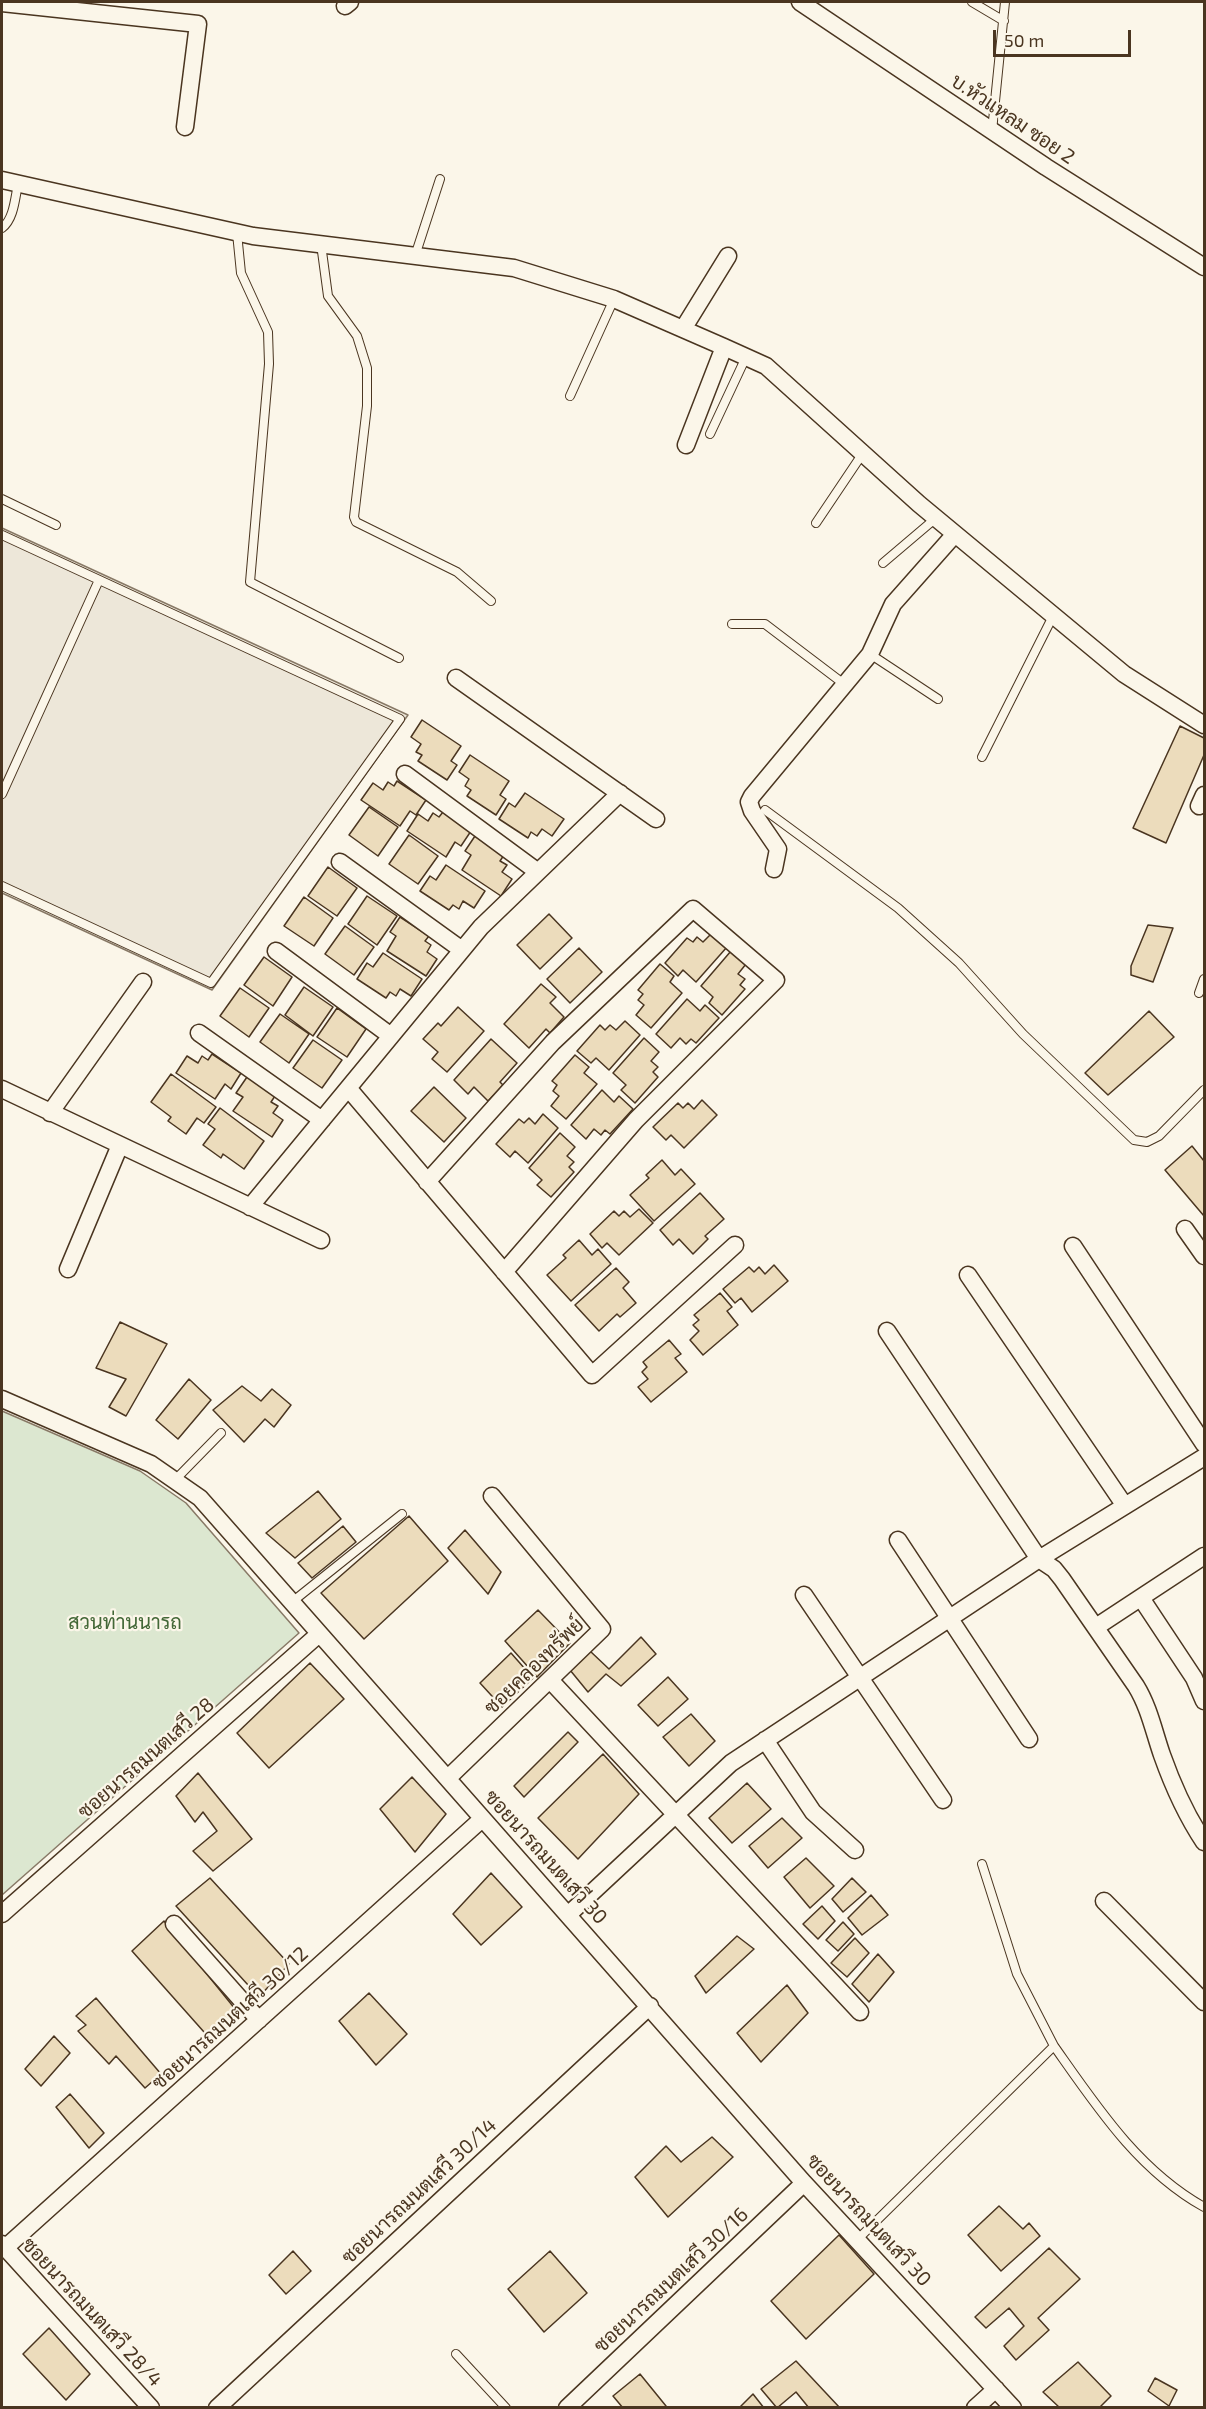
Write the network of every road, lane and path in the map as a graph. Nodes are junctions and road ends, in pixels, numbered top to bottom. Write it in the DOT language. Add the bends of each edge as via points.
graph roads {
  1 [pos="800,2"];
  2 [pos="972,2"];
  3 [pos="1005,2"];
  4 [pos="2,3"];
  5 [pos="1004,21"];
  6 [pos="185,127"];
  7 [pos="992,131"];
  8 [pos="440,179"];
  9 [pos="10,182"];
  10 [pos="2,228"];
  11 [pos="237,233"];
  12 [pos="321,244"];
  13 [pos="415,256"];
  14 [pos="728,256"];
  15 [pos="1204,267"];
  16 [pos="614,299"];
  17 [pos="683,329"];
  18 [pos="724,347"];
  19 [pos="746,357"];
  20 [pos="570,396"];
  21 [pos="711,434"];
  22 [pos="686,445"];
  23 [pos="863,453"];
  24 [pos="2,499"];
  25 [pos="936,518"];
  26 [pos="816,523"];
  27 [pos="56,525"];
  28 [pos="955,534"];
  29 [pos="2,535"];
  30 [pos="883,563"];
  31 [pos="99,580"];
  32 [pos="491,601"];
  33 [pos="1053,616"];
  34 [pos="732,624"];
  35 [pos="870,654"];
  36 [pos="399,658"];
  37 [pos="456,678"];
  38 [pos="844,684"];
  39 [pos="938,699"];
  40 [pos="1204,725"];
  41 [pos="982,757"];
  42 [pos="405,774"];
  43 [pos="620,793"];
  44 [pos="2,795"];
  45 [pos="765,810"];
  46 [pos="656,819"];
  47 [pos="340,862"];
  48 [pos="774,869"];
  49 [pos="538,872"];
  50 [pos="2,886"];
  51 [pos="462,950"];
  52 [pos="276,951"];
  53 [pos="1204,979"];
  54 [pos="143,982"];
  55 [pos="1199,993"];
  56 [pos="200,1033"];
  57 [pos="391,1036"];
  58 [pos="348,1088"];
  59 [pos="1204,1090"];
  60 [pos="5,1091"];
  61 [pos="2,1109"];
  62 [pos="50,1113"];
  63 [pos="322,1120"];
  64 [pos="120,1145"];
  65 [pos="427,1182"];
  66 [pos="250,1207"];
  67 [pos="1185,1228"];
  68 [pos="321,1240"];
  69 [pos="735,1245"];
  70 [pos="1073,1246"];
  71 [pos="1204,1256"];
  72 [pos="68,1269"];
  73 [pos="504,1272"];
  74 [pos="968,1275"];
  75 [pos="887,1331"];
  76 [pos="2,1399"];
  77 [pos="221,1433"];
  78 [pos="1204,1444"];
  79 [pos="1204,1457"];
  80 [pos="175,1480"];
  81 [pos="492,1496"];
  82 [pos="1125,1506"];
  83 [pos="402,1514"];
  84 [pos="898,1540"];
  85 [pos="1204,1556"];
  86 [pos="1039,1559"];
  87 [pos="804,1595"];
  88 [pos="1141,1598"];
  89 [pos="291,1603"];
  90 [pos="950,1618"];
  91 [pos="1096,1627"];
  92 [pos="319,1634"];
  93 [pos="860,1677"];
  94 [pos="550,1680"];
  95 [pos="1203,1694"];
  96 [pos="1029,1739"];
  97 [pos="765,1740"];
  98 [pos="448,1778"];
  99 [pos="943,1800"];
  100 [pos="676,1815"];
  101 [pos="482,1819"];
  102 [pos="1204,1842"];
  103 [pos="855,1850"];
  104 [pos="982,1864"];
  105 [pos="1104,1901"];
  106 [pos="2,1914"];
  107 [pos="569,1914"];
  108 [pos="174,1924"];
  109 [pos="1204,2002"];
  110 [pos="650,2006"];
  111 [pos="860,2013"];
  112 [pos="259,2020"];
  113 [pos="1054,2046"];
  114 [pos="804,2183"];
  115 [pos="1204,2207"];
  116 [pos="859,2238"];
  117 [pos="3,2246"];
  118 [pos="456,2354"];
  119 [pos="996,2389"];
  120 [pos="151,2408"];
  121 [pos="217,2408"];
  122 [pos="506,2408"];
  123 [pos="567,2408"];
  124 [pos="975,2408"];
  125 [pos="1013,2408"];
  1 -- 7 [label="street, บ.หัวแหลม ซอย 2"];
  2 -- 5 [label="lane"];
  3 -- 5 [label="lane"];
  4 -- 6 [label="street" via="198,24"];
  5 -- 7 [label="lane"];
  7 -- 15 [label="street, บ.หัวแหลม ซอย 2"];
  8 -- 13 [label="lane"];
  9 -- 10 [label="lane" via="11,213"];
  9 -- 11 [label="street"];
  11 -- 12 [label="street"];
  11 -- 36 [label="lane" via="241,273 268,332 269,364 250,582"];
  12 -- 13 [label="street"];
  12 -- 32 [label="lane" via="328,296 357,336 367,368 368,406 356,522 457,572"];
  13 -- 16 [label="street" via="514,267"];
  14 -- 17 [label="street"];
  16 -- 17 [label="street"];
  16 -- 20 [label="lane"];
  17 -- 18 [label="street"];
  18 -- 19 [label="street"];
  18 -- 22 [label="street"];
  19 -- 21 [label="lane"];
  19 -- 23 [label="street" via="766,366"];
  23 -- 25 [label="street"];
  23 -- 26 [label="lane"];
  24 -- 27 [label="lane"];
  25 -- 28 [label="street"];
  25 -- 30 [label="lane"];
  28 -- 33 [label="street"];
  28 -- 35 [label="street" via="893,604"];
  29 -- 31 [label="lane"];
  31 -- 44 [label="lane"];
  31 -- 50 [label="lane" via="400,718 211,983"];
  33 -- 40 [label="street" via="1124,674"];
  33 -- 41 [label="lane"];
  34 -- 38 [label="lane" via="765,624"];
  35 -- 38 [label="street"];
  35 -- 39 [label="lane"];
  37 -- 43 [label="street"];
  38 -- 48 [label="street" via="749,802 778,849"];
  42 -- 49 [label="street"];
  43 -- 46 [label="street"];
  43 -- 49 [label="street"];
  45 -- 59 [label="lane" via="898,908 959,963 1023,1034 1134,1140 1147,1142 1159,1136"];
  47 -- 51 [label="street"];
  49 -- 51 [label="street"];
  51 -- 57 [label="street"];
  52 -- 57 [label="street"];
  53 -- 55 [label="lane"];
  54 -- 62 [label="street"];
  56 -- 63 [label="street"];
  57 -- 58 [label="street"];
  58 -- 63 [label="street"];
  58 -- 65 [label="street"];
  60 -- 61 [label="street"];
  60 -- 62 [label="street"];
  62 -- 64 [label="street"];
  63 -- 66 [label="street"];
  64 -- 66 [label="street"];
  64 -- 72 [label="street"];
  65 -- 73 [label="street"];
  65 -- 73 [label="street" via="553,1042 693,909 776,980 636,1120"];
  66 -- 68 [label="street"];
  67 -- 71 [label="street"];
  69 -- 73 [label="street" via="592,1375"];
  70 -- 78 [label="street"];
  74 -- 82 [label="street"];
  75 -- 86 [label="street"];
  76 -- 80 [label="street, ซอยนารถมนตเสวี 30" via="151,1464"];
  77 -- 80 [label="lane"];
  79 -- 82 [label="street"];
  80 -- 89 [label="street, ซอยนารถมนตเสวี 30" via="200,1498"];
  81 -- 94 [label="street, ซอยคลองทรัพย์" via="602,1629"];
  82 -- 86 [label="street"];
  83 -- 89 [label="lane"];
  84 -- 90 [label="street"];
  85 -- 88 [label="street"];
  86 -- 90 [label="street"];
  86 -- 91 [label="street" via="1054,1569"];
  87 -- 93 [label="street"];
  88 -- 91 [label="street"];
  88 -- 95 [label="street"];
  89 -- 92 [label="street, ซอยนารถมนตเสวี 30"];
  90 -- 93 [label="street"];
  90 -- 96 [label="street"];
  91 -- 102 [label="street" via="1144,1698 1171,1778 1189,1820"];
  92 -- 98 [label="street, ซอยนารถมนตเสวี 30"];
  92 -- 106 [label="street, ซอยนารถมนตเสวี 28"];
  93 -- 97 [label="street"];
  93 -- 99 [label="street"];
  94 -- 98 [label="street, ซอยคลองทรัพย์"];
  94 -- 100 [label="street"];
  97 -- 100 [label="street" via="731,1763"];
  97 -- 103 [label="street" via="813,1812"];
  98 -- 101 [label="street, ซอยนารถมนตเสวี 30"];
  100 -- 107 [label="street"];
  100 -- 111 [label="street"];
  101 -- 107 [label="street, ซอยนารถมนตเสวี 30"];
  101 -- 112 [label="street, ซอยนารถมนตเสวี 30/12"];
  104 -- 113 [label="lane" via="1017,1974"];
  105 -- 109 [label="street"];
  107 -- 110 [label="street, ซอยนารถมนตเสวี 30"];
  108 -- 112 [label="street"];
  110 -- 114 [label="street, ซอยนารถมนตเสวี 30"];
  110 -- 121 [label="street, ซอยนารถมนตเสวี 30/14"];
  112 -- 117 [label="street, ซอยนารถมนตเสวี 30/12"];
  113 -- 115 [label="lane" via="1118,2136 1178,2192"];
  113 -- 116 [label="lane"];
  114 -- 116 [label="street, ซอยนารถมนตเสวี 30"];
  114 -- 123 [label="street, ซอยนารถมนตเสวี 30/16"];
  116 -- 119 [label="street, ซอยนารถมนตเสวี 30"];
  117 -- 120 [label="street, ซอยนารถมนตเสวี 28/4"];
  118 -- 122 [label="lane"];
  119 -- 124 [label="street"];
  119 -- 125 [label="street, ซอยนารถมนตเสวี 30"];
}
